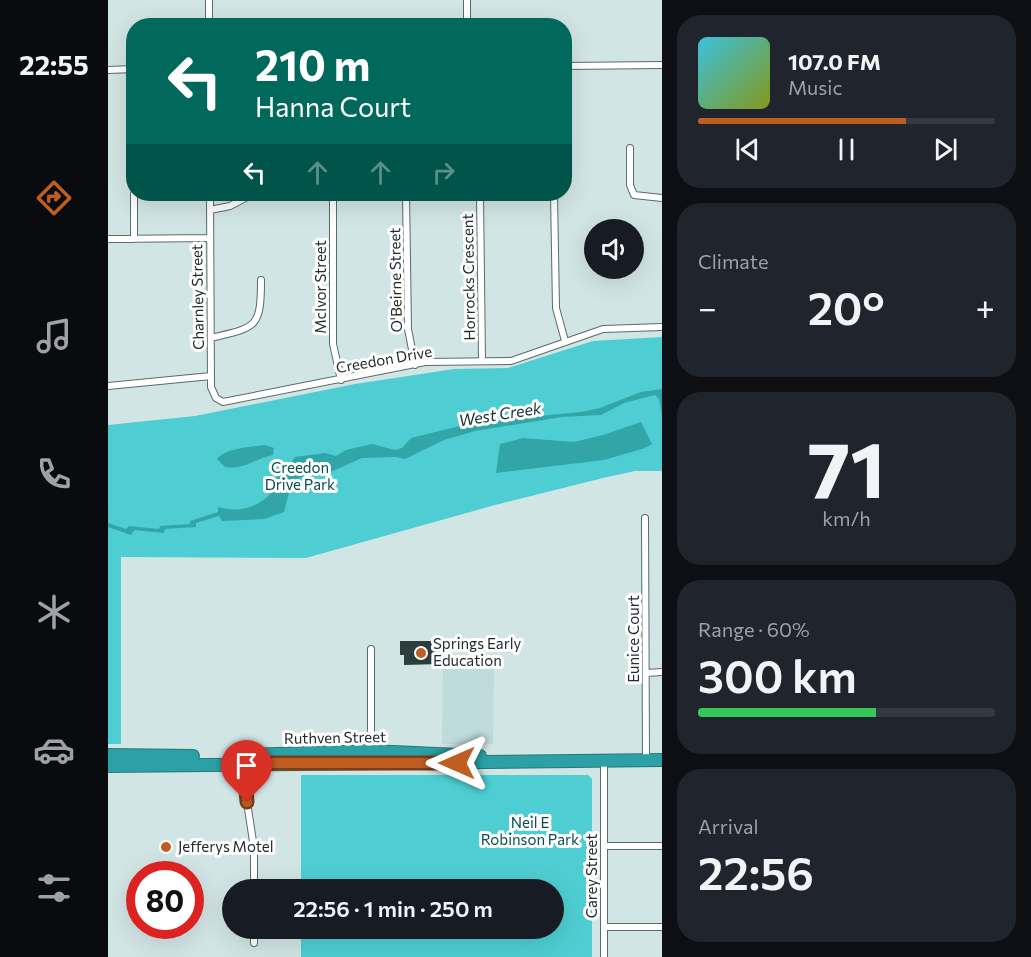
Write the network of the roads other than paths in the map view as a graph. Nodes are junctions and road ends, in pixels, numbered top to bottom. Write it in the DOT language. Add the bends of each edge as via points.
graph roads {
  1 [pos="208,0"];
  2 [pos="467,0"];
  3 [pos="209,18"];
  4 [pos="467,18"];
  5 [pos="662,65"];
  6 [pos="572,66"];
  7 [pos="126,69"];
  8 [pos="108,70"];
  9 [pos="630,148"];
  10 [pos="662,198"];
  11 [pos="134,201"];
  12 [pos="210,201"];
  13 [pos="240,201"];
  14 [pos="333,201"];
  15 [pos="406,201"];
  16 [pos="480,201"];
  17 [pos="554,201"];
  18 [pos="210,210"];
  19 [pos="210,238"];
  20 [pos="108,239"];
  21 [pos="134,239"];
  22 [pos="261,280"];
  23 [pos="662,327"];
  24 [pos="211,338"];
  25 [pos="566,341"];
  26 [pos="482,361"];
  27 [pos="415,365"];
  28 [pos="211,376"];
  29 [pos="341,380"];
  30 [pos="108,386"];
  31 [pos="216,398"];
  32 [pos="645,518"];
  33 [pos="371,649"];
  34 [pos="662,672"];
  35 [pos="646,673"];
  36 [pos="108,755"];
  37 [pos="371,757"];
  38 [pos="244,759"];
  39 [pos="603,759"];
  40 [pos="662,759"];
  41 [pos="646,760"];
  42 [pos="108,766"];
  43 [pos="604,846"];
  44 [pos="662,846"];
  45 [pos="254,879"];
  46 [pos="604,927"];
  47 [pos="662,927"];
  48 [pos="254,939"];
  49 [pos="254,943"];
  50 [pos="604,957"];
  1 -- 3 [label="street"];
  2 -- 4 [label="street"];
  5 -- 6 [label="street"];
  7 -- 8 [label="street"];
  9 -- 10 [label="street" via="630,185 634,195"];
  11 -- 21 [label="street"];
  12 -- 18 [label="street, Charnley Street"];
  13 -- 18 [label="street"];
  14 -- 29 [label="street, McIvor Street" via="333,345"];
  15 -- 27 [label="street, O'Beirne Street" via="408,329"];
  16 -- 26 [label="street, Horrocks Crescent"];
  17 -- 25 [label="street" via="556,308"];
  18 -- 19 [label="street, Charnley Street"];
  19 -- 21 [label="street"];
  19 -- 24 [label="street, Charnley Street"];
  20 -- 21 [label="street"];
  22 -- 24 [label="street" via="261,309 255,323 245,330"];
  23 -- 25 [label="street, Creedon Drive" via="603,329"];
  24 -- 28 [label="street, Charnley Street"];
  25 -- 26 [label="street, Creedon Drive" via="511,361"];
  26 -- 27 [label="street, Creedon Drive"];
  27 -- 29 [label="street, Creedon Drive"];
  28 -- 30 [label="street"];
  28 -- 31 [label="street, Charnley Street"];
  29 -- 31 [label="street, Creedon Drive" via="231,402"];
  32 -- 35 [label="street, Eunice Court"];
  33 -- 37 [label="street"];
  34 -- 35 [label="street"];
  35 -- 41 [label="street, Eunice Court"];
  36 -- 38 [label="highway, Ruthven Street"];
  37 -- 38 [label="highway, Ruthven Street"];
  37 -- 39 [label="highway, Ruthven Street" via="457,763"];
  38 -- 42 [label="highway, Ruthven Street"];
  38 -- 45 [label="street"];
  39 -- 41 [label="highway, Ruthven Street"];
  39 -- 43 [label="street, Carey Street"];
  40 -- 41 [label="highway, Ruthven Street"];
  43 -- 44 [label="street"];
  43 -- 46 [label="street, Carey Street"];
  46 -- 47 [label="street"];
  46 -- 50 [label="street, Carey Street"];
  48 -- 49 [label="street"];
}
